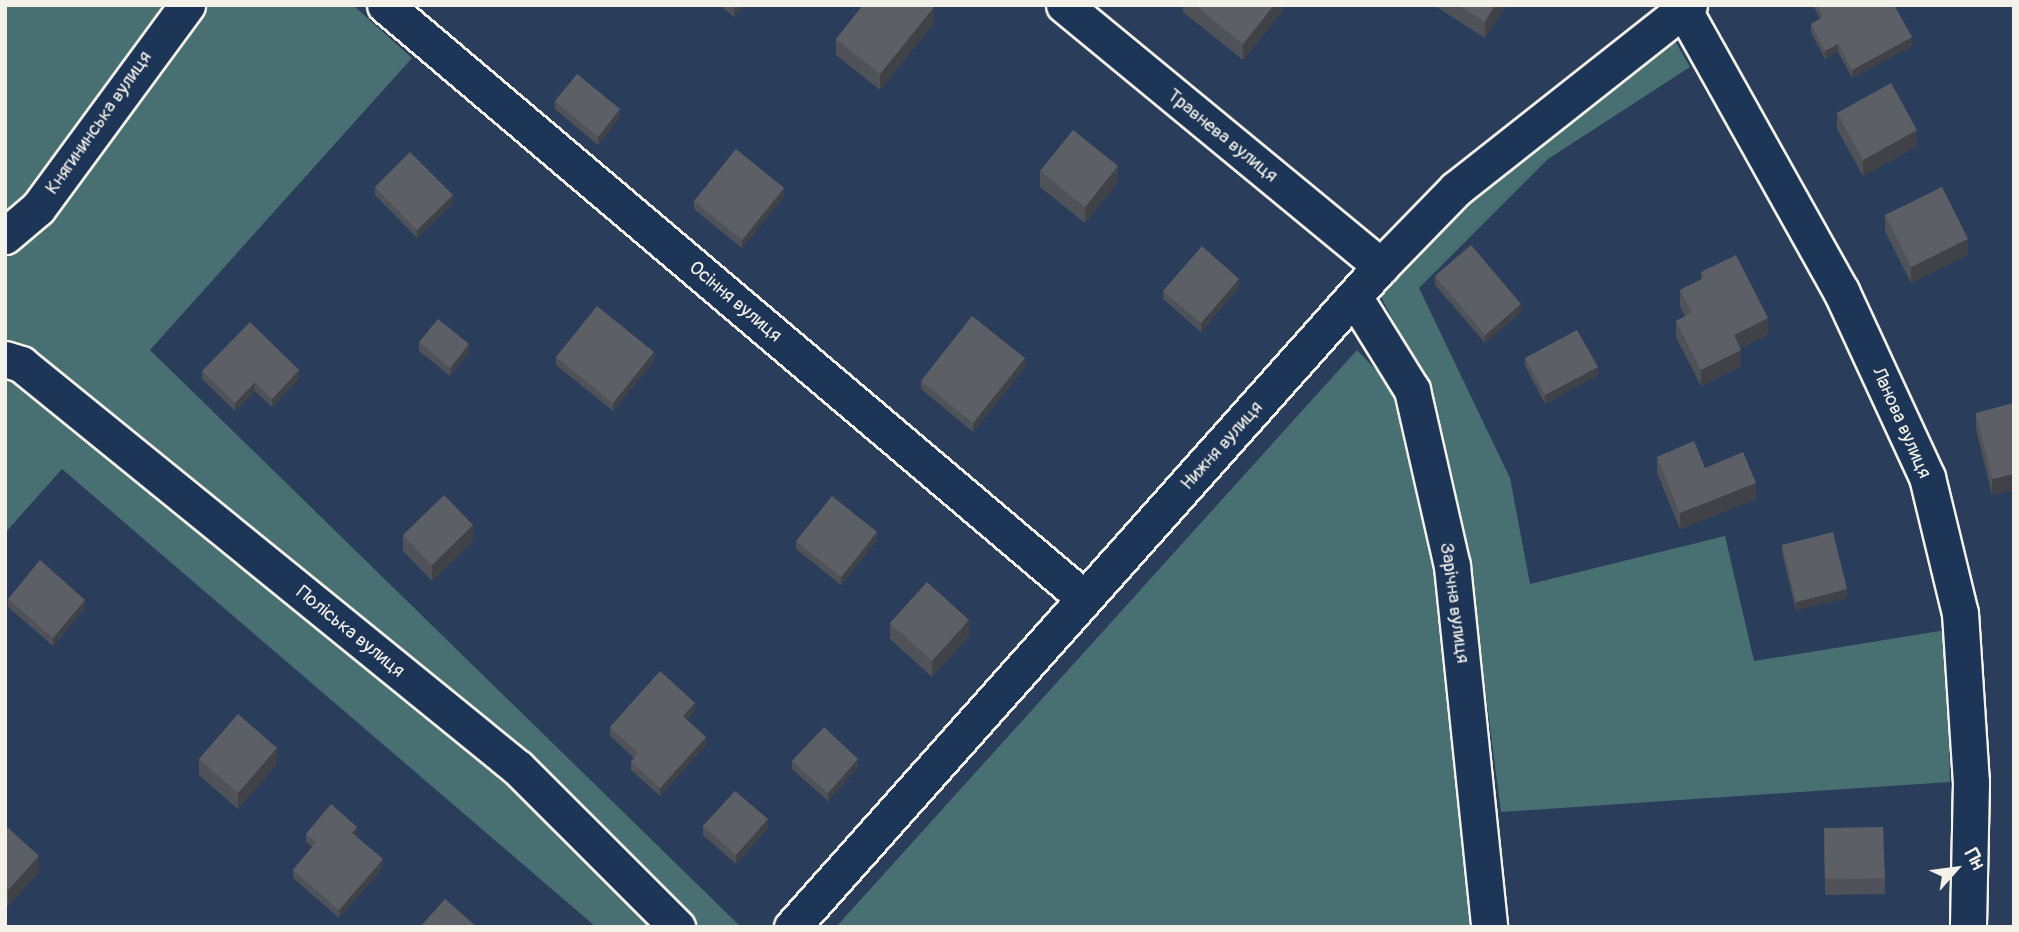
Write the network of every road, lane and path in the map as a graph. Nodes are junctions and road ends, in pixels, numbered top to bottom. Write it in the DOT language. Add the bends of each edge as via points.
graph roads {
  1 [pos="187,5"];
  2 [pos="386,5"];
  3 [pos="1064,5"];
  4 [pos="1685,7"];
  5 [pos="5,236"];
  6 [pos="1381,266"];
  7 [pos="1355,299"];
  8 [pos="5,359"];
  9 [pos="1084,598"];
  10 [pos="677,927"];
  11 [pos="792,927"];
  12 [pos="1489,927"];
  13 [pos="1968,927"];
  1 -- 5 [label="street, Княгининська вулиця" via="38,208"];
  2 -- 9 [label="street, Осіння вулиця"];
  3 -- 6 [label="street, Травнева вулиця"];
  4 -- 6 [label="street, Нижня вулиця" via="1457,189"];
  4 -- 13 [label="street, Ланова вулиця" via="1841,291 1927,477 1961,613 1972,782"];
  6 -- 7 [label="street, Нижня вулиця"];
  7 -- 9 [label="street, Нижня вулиця"];
  7 -- 12 [label="street, Зарічна вулиця" via="1412,390 1452,566"];
  8 -- 10 [label="street, Поліська вулиця" via="20,364 518,768"];
  9 -- 11 [label="street, Нижня вулиця"];
}
